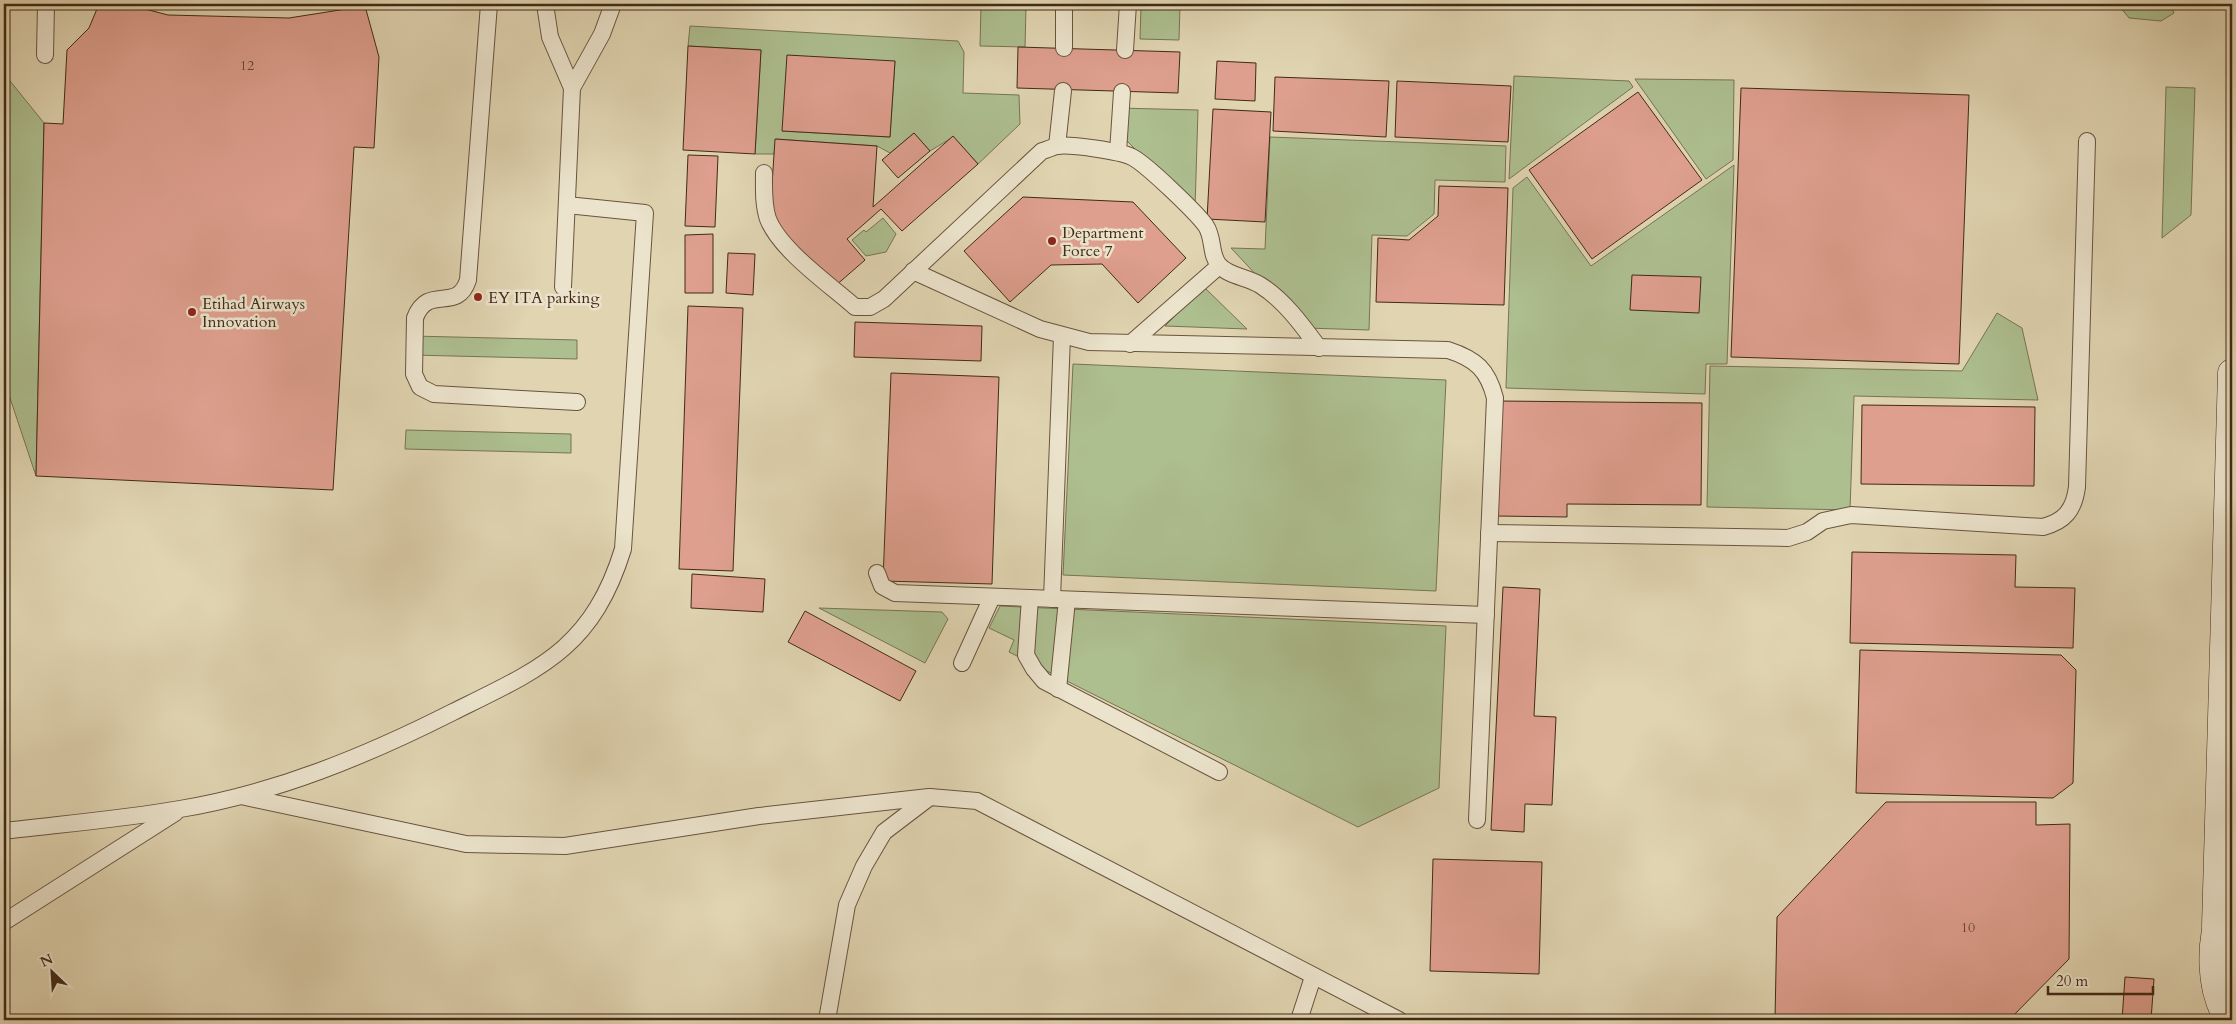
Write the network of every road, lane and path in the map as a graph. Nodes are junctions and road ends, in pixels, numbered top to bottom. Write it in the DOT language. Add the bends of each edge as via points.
graph roads {
  1 [pos="46,4"];
  2 [pos="489,4"];
  3 [pos="545,4"];
  4 [pos="613,4"];
  5 [pos="1064,4"];
  6 [pos="1128,4"];
  7 [pos="1064,48"];
  8 [pos="1125,50"];
  9 [pos="45,55"];
  10 [pos="572,88"];
  11 [pos="1063,91"];
  12 [pos="1122,92"];
  13 [pos="2087,141"];
  14 [pos="1057,146"];
  15 [pos="1118,152"];
  16 [pos="764,172"];
  17 [pos="567,205"];
  18 [pos="1219,266"];
  19 [pos="914,271"];
  20 [pos="563,287"];
  21 [pos="1062,336"];
  22 [pos="1130,344"];
  23 [pos="1318,348"];
  24 [pos="2232,373"];
  25 [pos="577,402"];
  26 [pos="1489,533"];
  27 [pos="877,573"];
  28 [pos="992,597"];
  29 [pos="1030,598"];
  30 [pos="1060,599"];
  31 [pos="1486,615"];
  32 [pos="962,663"];
  33 [pos="1058,689"];
  34 [pos="1219,772"];
  35 [pos="239,796"];
  36 [pos="930,797"];
  37 [pos="182,809"];
  38 [pos="1477,820"];
  39 [pos="4,831"];
  40 [pos="2232,884"];
  41 [pos="4,922"];
  42 [pos="2216,926"];
  43 [pos="1313,977"];
  44 [pos="2226,1018"];
  45 [pos="827,1020"];
  46 [pos="1299,1020"];
  47 [pos="1399,1020"];
  1 -- 9 [label="lane"];
  2 -- 25 [label="lane" via="468,280 456,296 431,299 418,310 414,374 420,387 434,394"];
  3 -- 10 [label="lane" via="550,36"];
  4 -- 10 [label="lane" via="602,34"];
  5 -- 7 [label="lane"];
  6 -- 8 [label="lane"];
  10 -- 17 [label="lane"];
  11 -- 14 [label="lane"];
  12 -- 15 [label="lane"];
  13 -- 26 [label="lane" via="2078,487 2068,514 2057,523 2042,527 1851,516 1824,521 1807,532 1788,538"];
  14 -- 15 [label="lane"];
  14 -- 19 [label="lane" via="1036,156"];
  15 -- 18 [label="lane" via="1138,160 1202,220 1212,237"];
  16 -- 19 [label="lane" via="765,205 772,228 787,247 855,307 877,304"];
  17 -- 20 [label="lane"];
  17 -- 35 [label="lane" via="645,213 623,549 604,599 571,642 529,674 352,760"];
  18 -- 22 [label="lane"];
  18 -- 23 [label="lane" via="1267,290 1299,322"];
  19 -- 21 [label="lane" via="1033,326"];
  21 -- 22 [label="lane" via="1089,342"];
  21 -- 30 [label="lane"];
  22 -- 23 [label="lane"];
  23 -- 26 [label="lane" via="1448,350 1464,355 1478,365 1486,374 1494,398"];
  24 -- 42 [label="main road"];
  26 -- 31 [label="lane"];
  27 -- 28 [label="lane" via="882,586 895,593"];
  28 -- 29 [label="lane"];
  28 -- 32 [label="lane"];
  29 -- 30 [label="lane"];
  29 -- 33 [label="lane" via="1026,655 1039,675"];
  30 -- 31 [label="lane"];
  30 -- 33 [label="lane"];
  31 -- 38 [label="lane"];
  33 -- 34 [label="lane"];
  35 -- 36 [label="lane" via="466,844 565,846 758,816"];
  35 -- 37 [label="lane"];
  36 -- 43 [label="lane" via="977,801"];
  36 -- 45 [label="lane" via="884,832 864,866 847,905"];
  37 -- 39 [label="lane"];
  37 -- 41 [label="lane"];
  40 -- 42 [label="main road"];
  42 -- 44 [label="main road" via="2213,956 2216,986"];
  43 -- 46 [label="lane"];
  43 -- 47 [label="lane"];
}
